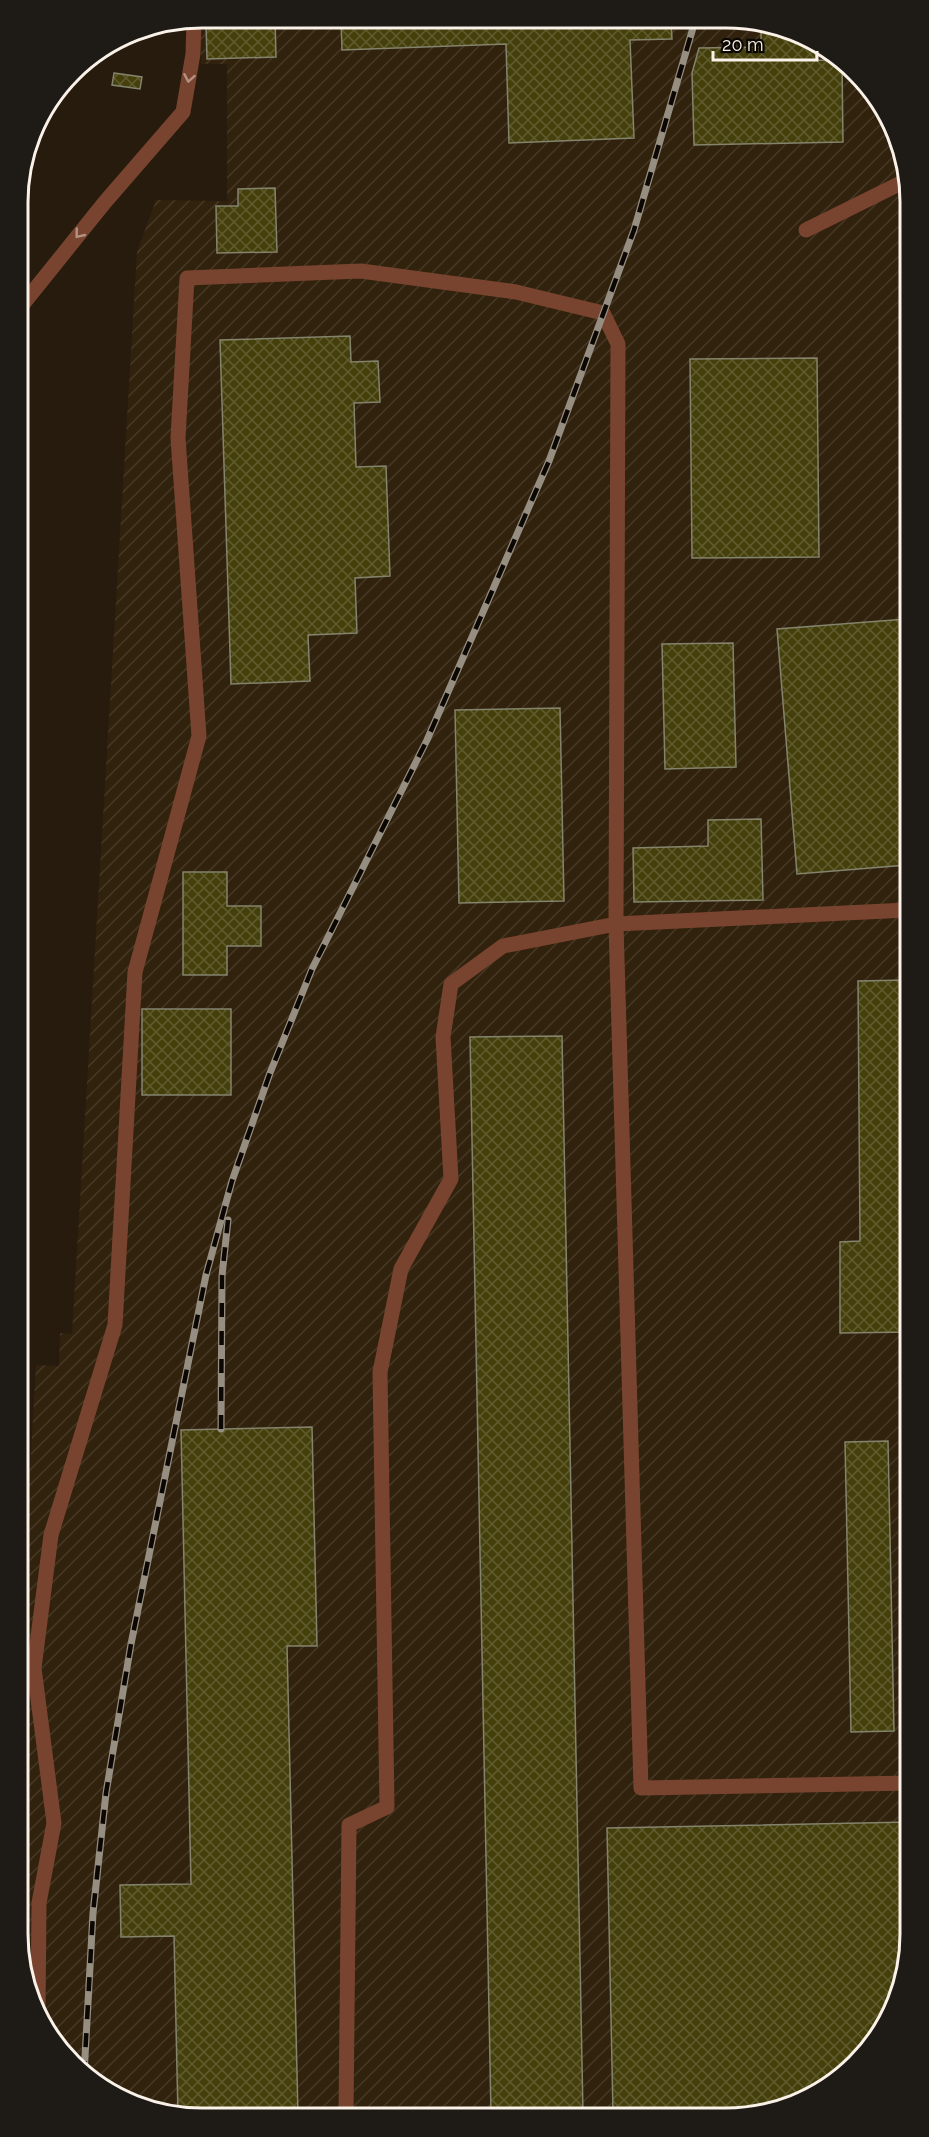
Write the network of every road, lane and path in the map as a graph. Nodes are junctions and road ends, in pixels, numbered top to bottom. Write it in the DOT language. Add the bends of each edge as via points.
graph roads {
  1 [pos="194,29"];
  2 [pos="899,184"];
  3 [pos="806,230"];
  4 [pos="29,297"];
  5 [pos="900,910"];
  6 [pos="616,924"];
  7 [pos="900,1783"];
  8 [pos="38,1991"];
  9 [pos="345,2108"];
  1 -- 4 [label="lane, one-way" via="183,112"];
  2 -- 3 [label="lane"];
  5 -- 6 [label="lane"];
  6 -- 7 [label="lane" via="641,1788"];
  6 -- 8 [label="lane" via="618,344 603,313 516,292 361,271 187,278 178,438 199,736 135,972 116,1325 51,1535 35,1657 54,1823 39,1902"];
  6 -- 9 [label="lane" via="503,946 451,984 443,1037 451,1179 401,1269 380,1372 387,1807 349,1825"];
}
